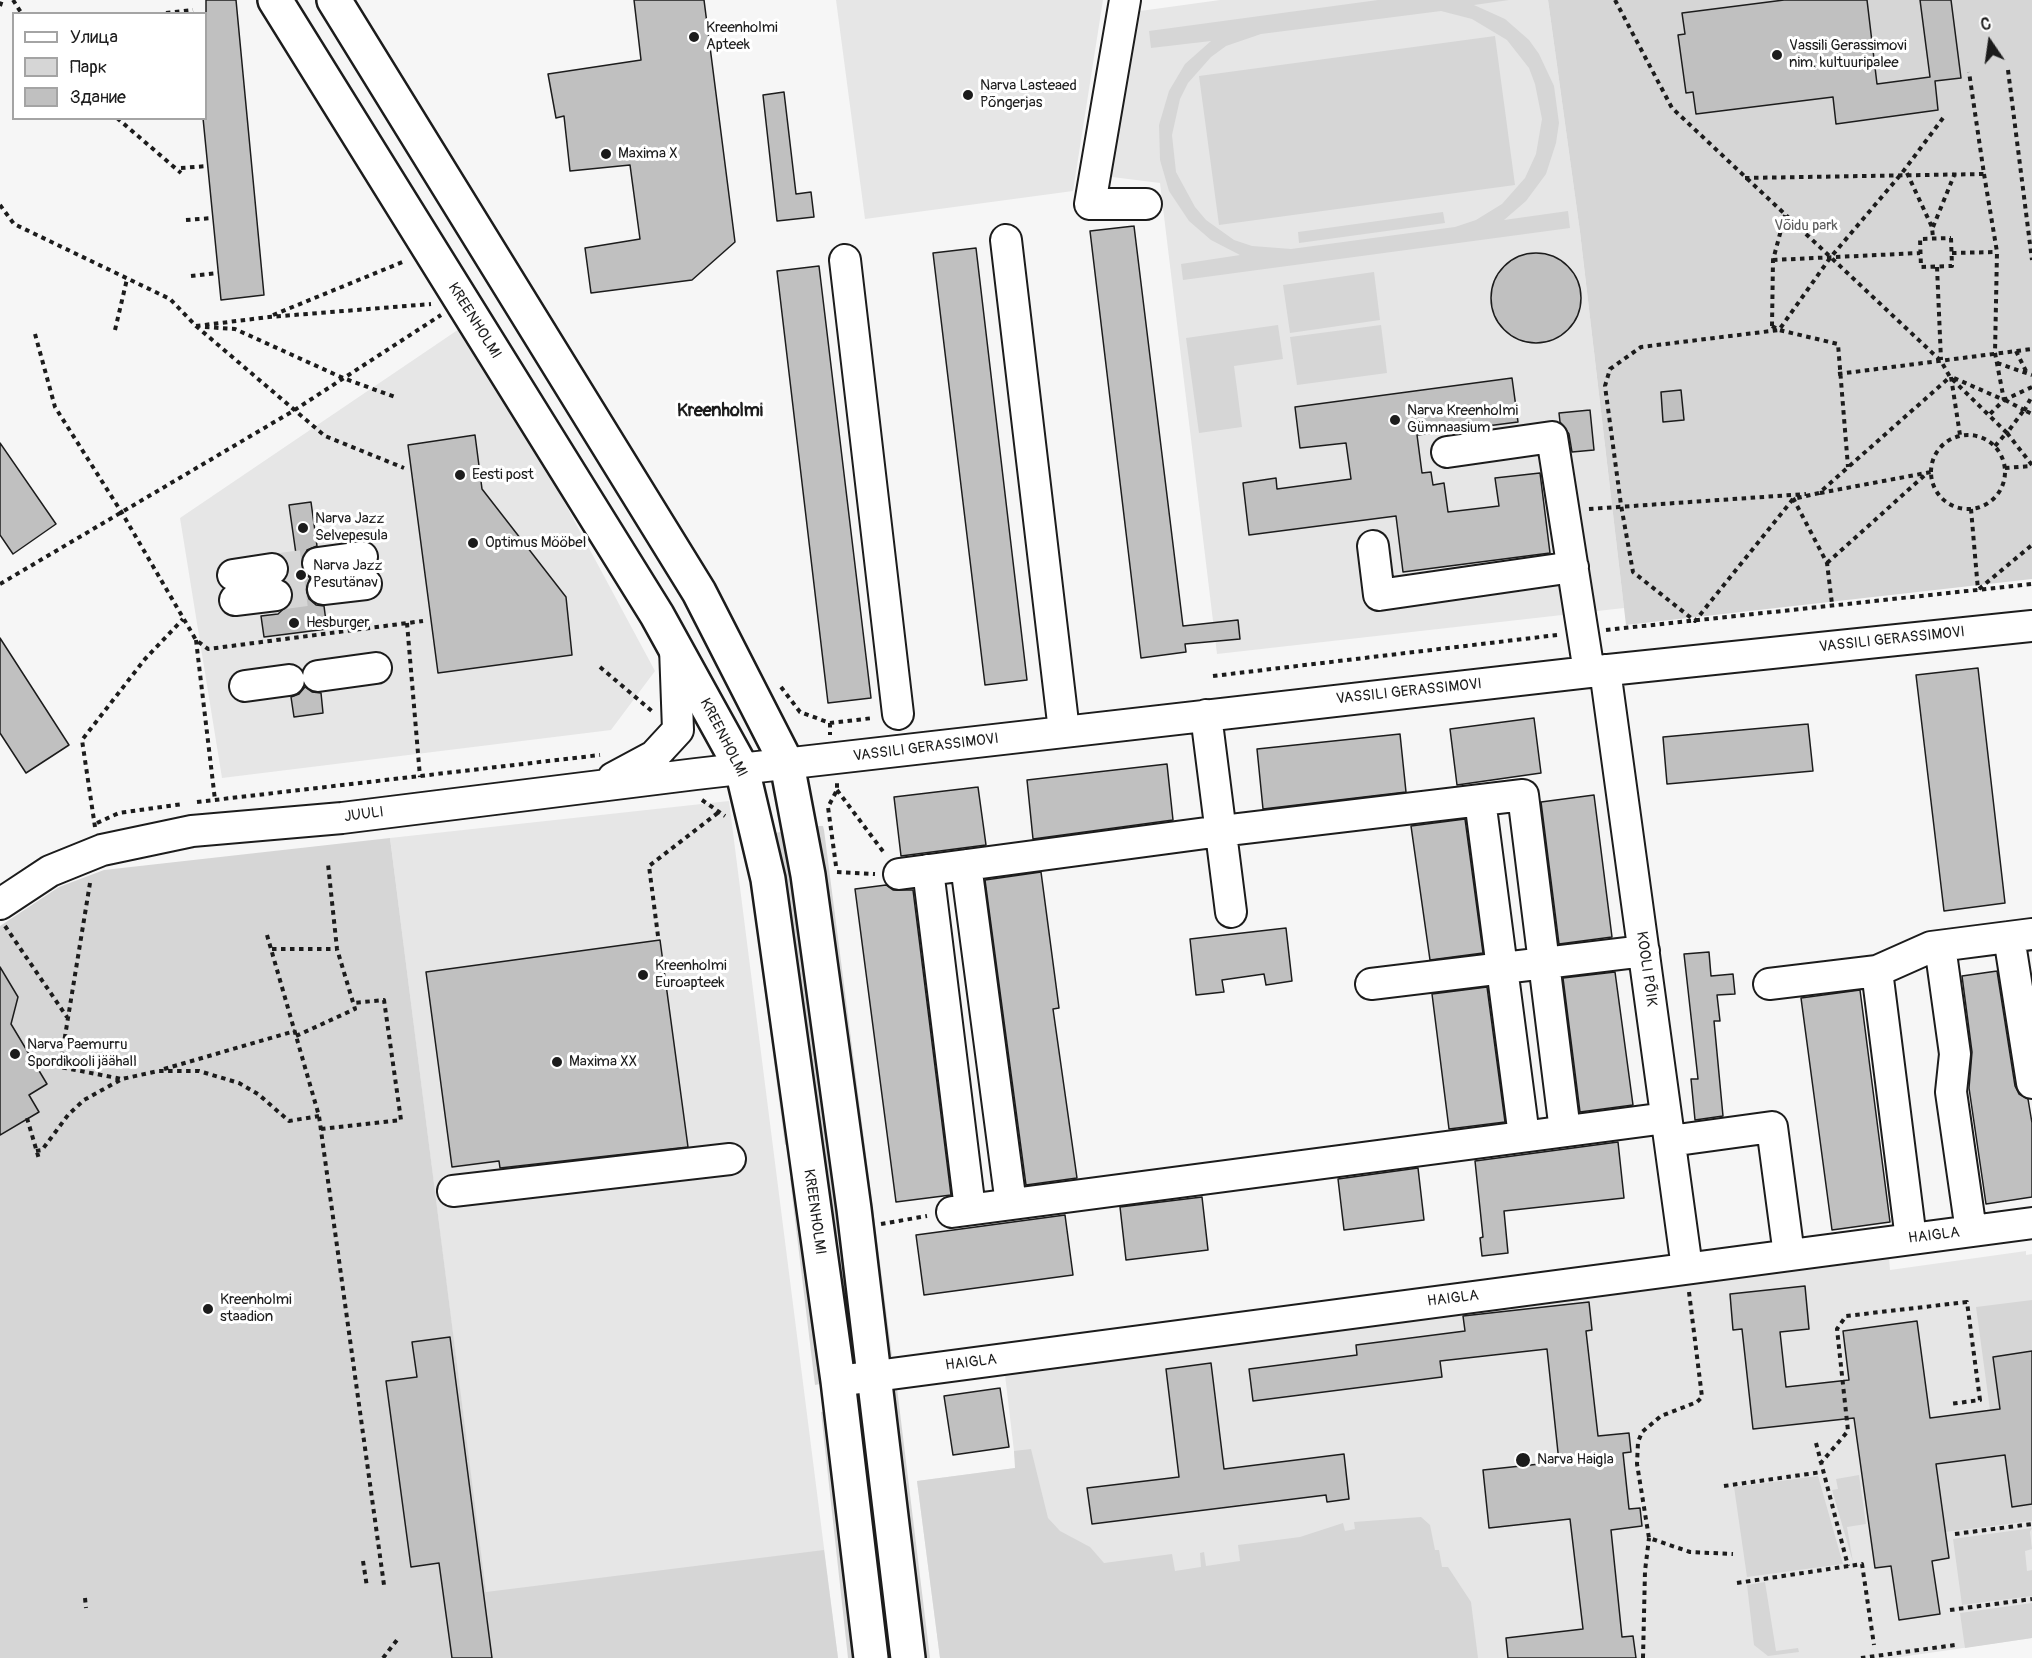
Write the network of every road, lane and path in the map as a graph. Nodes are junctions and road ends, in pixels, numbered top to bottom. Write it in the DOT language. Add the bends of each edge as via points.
graph roads {
  1 [pos="2,0"];
  2 [pos="275,0"];
  3 [pos="334,0"];
  4 [pos="1125,0"];
  5 [pos="1615,0"];
  6 [pos="0,6"];
  7 [pos="193,10"];
  8 [pos="175,12"];
  9 [pos="2008,70"];
  10 [pos="1969,72"];
  11 [pos="1943,118"];
  12 [pos="119,120"];
  13 [pos="208,166"];
  14 [pos="1904,173"];
  15 [pos="1955,173"];
  16 [pos="1984,174"];
  17 [pos="1744,178"];
  18 [pos="1146,204"];
  19 [pos="0,205"];
  20 [pos="1785,214"];
  21 [pos="213,218"];
  22 [pos="186,220"];
  23 [pos="1932,227"];
  24 [pos="1933,238"];
  25 [pos="1006,240"];
  26 [pos="1996,252"];
  27 [pos="1920,253"];
  28 [pos="1952,253"];
  29 [pos="414,257"];
  30 [pos="1830,258"];
  31 [pos="845,260"];
  32 [pos="1773,260"];
  33 [pos="2032,260"];
  34 [pos="1937,267"];
  35 [pos="218,273"];
  36 [pos="191,276"];
  37 [pos="127,279"];
  38 [pos="452,302"];
  39 [pos="521,303"];
  40 [pos="269,317"];
  41 [pos="196,326"];
  42 [pos="1772,328"];
  43 [pos="480,329"];
  44 [pos="115,330"];
  45 [pos="1779,330"];
  46 [pos="35,334"];
  47 [pos="2032,349"];
  48 [pos="2016,351"];
  49 [pos="1995,353"];
  50 [pos="1941,361"];
  51 [pos="1997,363"];
  52 [pos="1839,374"];
  53 [pos="2030,374"];
  54 [pos="1950,376"];
  55 [pos="343,378"];
  56 [pos="2032,387"];
  57 [pos="2032,396"];
  58 [pos="395,397"];
  59 [pos="2004,400"];
  60 [pos="2024,410"];
  61 [pos="293,411"];
  62 [pos="1989,414"];
  63 [pos="2032,414"];
  64 [pos="2007,433"];
  65 [pos="1960,435"];
  66 [pos="1995,446"];
  67 [pos="1447,452"];
  68 [pos="2032,466"];
  69 [pos="404,468"];
  70 [pos="1849,468"];
  71 [pos="2005,468"];
  72 [pos="1931,472"];
  73 [pos="1925,475"];
  74 [pos="1819,493"];
  75 [pos="1793,497"];
  76 [pos="1621,505"];
  77 [pos="1971,509"];
  78 [pos="1564,512"];
  79 [pos="122,513"];
  80 [pos="2032,545"];
  81 [pos="1373,546"];
  82 [pos="1827,563"];
  83 [pos="1573,567"];
  84 [pos="364,570"];
  85 [pos="320,576"];
  86 [pos="274,582"];
  87 [pos="0,584"];
  88 [pos="2032,584"];
  89 [pos="234,587"];
  90 [pos="1978,590"];
  91 [pos="1832,604"];
  92 [pos="183,619"];
  93 [pos="423,621"];
  94 [pos="1695,621"];
  95 [pos="406,623"];
  96 [pos="2032,626"];
  97 [pos="1583,632"];
  98 [pos="196,640"];
  99 [pos="675,648"];
  100 [pos="376,668"];
  101 [pos="1597,671"];
  102 [pos="318,676"];
  103 [pos="1213,676"];
  104 [pos="289,680"];
  105 [pos="245,686"];
  106 [pos="898,714"];
  107 [pos="1206,715"];
  108 [pos="1064,731"];
  109 [pos="602,755"];
  110 [pos="787,764"];
  111 [pos="742,769"];
  112 [pos="420,777"];
  113 [pos="597,787"];
  114 [pos="837,790"];
  115 [pos="215,800"];
  116 [pos="1480,800"];
  117 [pos="719,812"];
  118 [pos="1221,831"];
  119 [pos="94,834"];
  120 [pos="328,864"];
  121 [pos="966,865"];
  122 [pos="837,872"];
  123 [pos="914,872"];
  124 [pos="1231,912"];
  125 [pos="1,913"];
  126 [pos="267,935"];
  127 [pos="2021,935"];
  128 [pos="658,936"];
  129 [pos="1940,946"];
  130 [pos="272,949"];
  131 [pos="337,949"];
  132 [pos="1644,951"];
  133 [pos="1544,963"];
  134 [pos="1502,968"];
  135 [pos="1877,971"];
  136 [pos="1371,984"];
  137 [pos="1769,984"];
  138 [pos="353,1003"];
  139 [pos="68,1017"];
  140 [pos="295,1030"];
  141 [pos="296,1036"];
  142 [pos="158,1071"];
  143 [pos="122,1079"];
  144 [pos="2032,1083"];
  145 [pos="319,1116"];
  146 [pos="27,1118"];
  147 [pos="321,1129"];
  148 [pos="1668,1130"];
  149 [pos="1565,1131"];
  150 [pos="1524,1136"];
  151 [pos="36,1151"];
  152 [pos="39,1159"];
  153 [pos="730,1159"];
  154 [pos="453,1191"];
  155 [pos="1011,1204"];
  156 [pos="2032,1223"];
  157 [pos="1971,1231"];
  158 [pos="1911,1239"];
  159 [pos="1789,1255"];
  160 [pos="1688,1275"];
  161 [pos="873,1376"];
  162 [pos="838,1381"];
  163 [pos="1950,1404"];
  164 [pos="1816,1443"];
  165 [pos="1820,1464"];
  166 [pos="1821,1472"];
  167 [pos="1724,1486"];
  168 [pos="2032,1524"];
  169 [pos="1955,1534"];
  170 [pos="1649,1538"];
  171 [pos="1733,1554"];
  172 [pos="363,1561"];
  173 [pos="1848,1566"];
  174 [pos="1737,1583"];
  175 [pos="384,1585"];
  176 [pos="367,1587"];
  177 [pos="85,1598"];
  178 [pos="2032,1599"];
  179 [pos="86,1608"];
  180 [pos="1950,1610"];
  181 [pos="397,1640"];
  182 [pos="1874,1645"];
  183 [pos="1955,1645"];
  184 [pos="1876,1657"];
  185 [pos="383,1658"];
  186 [pos="871,1658"];
  187 [pos="908,1658"];
  188 [pos="1643,1658"];
  189 [pos="1861,1658"];
  1 -- 6 [label="path"];
  2 -- 38 [label="main road, KREENHOLMI"];
  3 -- 39 [label="main road"];
  4 -- 18 [label="street" via="1090,204"];
  5 -- 17 [label="path" via="1671,108"];
  7 -- 8 [label="path"];
  9 -- 33 [label="path"];
  10 -- 16 [label="path"];
  11 -- 14 [label="path"];
  12 -- 13 [label="path" via="181,170"];
  14 -- 15 [label="path"];
  14 -- 17 [label="path"];
  14 -- 23 [label="path"];
  14 -- 30 [label="path"];
  15 -- 16 [label="path"];
  15 -- 23 [label="path"];
  16 -- 26 [label="path"];
  17 -- 20 [label="path"];
  19 -- 37 [label="path" via="14,224"];
  20 -- 30 [label="path"];
  20 -- 32 [label="path"];
  21 -- 22 [label="path"];
  23 -- 24 [label="path"];
  24 -- 27 [label="path" via="1920,239"];
  24 -- 28 [label="path" via="1951,238"];
  25 -- 108 [label="street"];
  26 -- 28 [label="path"];
  26 -- 49 [label="path"];
  27 -- 30 [label="path"];
  27 -- 34 [label="path" via="1921,267"];
  28 -- 34 [label="path" via="1952,266"];
  29 -- 40 [label="path"];
  30 -- 32 [label="path"];
  30 -- 45 [label="path"];
  30 -- 50 [label="path"];
  31 -- 106 [label="street"];
  32 -- 42 [label="path"];
  34 -- 50 [label="path"];
  35 -- 36 [label="path"];
  37 -- 41 [label="path" via="170,299"];
  37 -- 44 [label="path"];
  38 -- 40 [label="path"];
  38 -- 43 [label="main road, KREENHOLMI"];
  38 -- 55 [label="path"];
  39 -- 43 [label="main road"];
  39 -- 110 [label="main road" via="699,592"];
  40 -- 41 [label="path"];
  41 -- 55 [label="path" via="235,329"];
  41 -- 61 [label="path"];
  42 -- 45 [label="path"];
  42 -- 76 [label="path" via="1641,347 1610,369 1605,386"];
  43 -- 99 [label="main road, KREENHOLMI"];
  45 -- 52 [label="path" via="1838,344"];
  46 -- 79 [label="path" via="55,407"];
  47 -- 48 [label="path"];
  48 -- 49 [label="path"];
  48 -- 53 [label="path"];
  49 -- 50 [label="path"];
  49 -- 51 [label="path"];
  50 -- 52 [label="path"];
  50 -- 54 [label="path"];
  51 -- 53 [label="path"];
  51 -- 59 [label="path"];
  52 -- 70 [label="path"];
  54 -- 59 [label="path"];
  54 -- 62 [label="path"];
  54 -- 65 [label="path"];
  54 -- 70 [label="path"];
  55 -- 58 [label="path"];
  55 -- 61 [label="path"];
  56 -- 59 [label="path"];
  57 -- 60 [label="path"];
  59 -- 60 [label="path"];
  59 -- 62 [label="path"];
  60 -- 63 [label="path"];
  60 -- 64 [label="path"];
  61 -- 69 [label="path" via="326,436"];
  61 -- 79 [label="path"];
  62 -- 64 [label="path"];
  64 -- 66 [label="path"];
  64 -- 68 [label="path"];
  65 -- 66 [label="path" via="1985,438"];
  65 -- 72 [label="path" via="1939,448"];
  66 -- 71 [label="path"];
  67 -- 78 [label="street, KOOLI PÕIK" via="1552,437"];
  68 -- 71 [label="path"];
  70 -- 74 [label="path"];
  71 -- 77 [label="path" via="2000,491 1982,506"];
  72 -- 73 [label="path"];
  72 -- 77 [label="path" via="1940,495 1959,508"];
  73 -- 74 [label="path"];
  73 -- 82 [label="path"];
  74 -- 75 [label="path"];
  75 -- 76 [label="path"];
  75 -- 82 [label="path"];
  75 -- 94 [label="path"];
  76 -- 78 [label="path"];
  76 -- 94 [label="path" via="1633,572"];
  77 -- 90 [label="path"];
  78 -- 83 [label="street, KOOLI PÕIK"];
  79 -- 87 [label="path"];
  79 -- 92 [label="path"];
  80 -- 90 [label="path"];
  81 -- 83 [label="street" via="1379,595"];
  82 -- 91 [label="path"];
  83 -- 97 [label="street, KOOLI PÕIK"];
  84 -- 85 [label="street"];
  86 -- 89 [label="street"];
  88 -- 90 [label="path"];
  90 -- 91 [label="path"];
  91 -- 94 [label="path"];
  92 -- 98 [label="path"];
  92 -- 119 [label="path" via="145,659 82,740"];
  93 -- 95 [label="path"];
  94 -- 97 [label="path"];
  95 -- 98 [label="path" via="208,649"];
  95 -- 112 [label="path"];
  96 -- 101 [label="street, VASSILI GERASSIMOVI"];
  97 -- 101 [label="street, KOOLI PÕIK"];
  97 -- 103 [label="path"];
  98 -- 115 [label="path"];
  99 -- 111 [label="main road, KREENHOLMI"];
  99 -- 113 [label="street" via="678,730 654,756"];
  100 -- 102 [label="street"];
  101 -- 107 [label="street, VASSILI GERASSIMOVI"];
  101 -- 132 [label="street, KOOLI PÕIK"];
  104 -- 105 [label="street"];
  107 -- 108 [label="street, VASSILI GERASSIMOVI"];
  107 -- 118 [label="street"];
  108 -- 110 [label="street, VASSILI GERASSIMOVI"];
  109 -- 112 [label="path"];
  110 -- 111 [label="street, VASSILI GERASSIMOVI"];
  110 -- 161 [label="main road" via="810,887"];
  111 -- 113 [label="street, JUULI"];
  111 -- 162 [label="main road, KREENHOLMI" via="768,879"];
  112 -- 115 [label="path"];
  113 -- 119 [label="street, JUULI" via="353,817 192,831"];
  114 -- 123 [label="path"];
  115 -- 119 [label="path" via="119,813"];
  116 -- 118 [label="street"];
  116 -- 133 [label="street" via="1523,795"];
  116 -- 134 [label="street"];
  117 -- 128 [label="path" via="649,866"];
  118 -- 121 [label="street"];
  118 -- 124 [label="street"];
  119 -- 125 [label="street, JUULI"];
  119 -- 139 [label="path" via="105,863 92,866"];
  120 -- 131 [label="path"];
  121 -- 123 [label="street"];
  121 -- 155 [label="street"];
  122 -- 123 [label="path"];
  123 -- 155 [label="street" via="961,1210"];
  125 -- 139 [label="path"];
  126 -- 130 [label="path"];
  127 -- 129 [label="street"];
  127 -- 144 [label="street"];
  129 -- 135 [label="street"];
  129 -- 157 [label="street" via="1955,1054 1951,1092"];
  130 -- 131 [label="path"];
  130 -- 140 [label="path"];
  131 -- 138 [label="path"];
  132 -- 133 [label="street"];
  132 -- 148 [label="street, KOOLI PÕIK"];
  133 -- 134 [label="street"];
  133 -- 149 [label="street"];
  134 -- 136 [label="street"];
  134 -- 150 [label="street"];
  135 -- 137 [label="street"];
  135 -- 158 [label="street"];
  138 -- 141 [label="path" via="355,1010"];
  138 -- 147 [label="path" via="384,1000 401,1120"];
  139 -- 143 [label="path" via="60,1067"];
  140 -- 141 [label="path"];
  140 -- 142 [label="path"];
  141 -- 145 [label="path"];
  142 -- 143 [label="path"];
  142 -- 145 [label="path" via="199,1071 239,1083 289,1121"];
  143 -- 151 [label="path" via="84,1100 42,1150"];
  145 -- 147 [label="path"];
  146 -- 151 [label="path"];
  147 -- 175 [label="path"];
  148 -- 149 [label="street"];
  148 -- 159 [label="street" via="1772,1127"];
  148 -- 160 [label="street, KOOLI PÕIK"];
  149 -- 150 [label="street"];
  150 -- 155 [label="street"];
  151 -- 152 [label="path"];
  153 -- 154 [label="street"];
  156 -- 157 [label="street, HAIGLA"];
  157 -- 158 [label="street, HAIGLA"];
  158 -- 159 [label="street, HAIGLA"];
  159 -- 160 [label="street, HAIGLA"];
  160 -- 161 [label="street, HAIGLA"];
  160 -- 170 [label="path" via="1702,1397 1661,1416 1642,1432 1638,1442 1637,1464"];
  161 -- 162 [label="street, HAIGLA"];
  161 -- 187 [label="main road"];
  162 -- 186 [label="main road, KREENHOLMI"];
  163 -- 165 [label="path" via="1980,1400 1967,1302 1846,1316 1837,1329 1848,1431"];
  164 -- 165 [label="path"];
  165 -- 166 [label="path"];
  166 -- 167 [label="path"];
  166 -- 173 [label="path"];
  168 -- 169 [label="path"];
  170 -- 171 [label="path" via="1690,1552"];
  170 -- 188 [label="path"];
  172 -- 176 [label="path"];
  173 -- 174 [label="path"];
  173 -- 182 [label="path" via="1862,1564"];
  177 -- 179 [label="path"];
  178 -- 180 [label="path"];
  181 -- 185 [label="path"];
  183 -- 184 [label="path"];
  184 -- 189 [label="path"];
}
